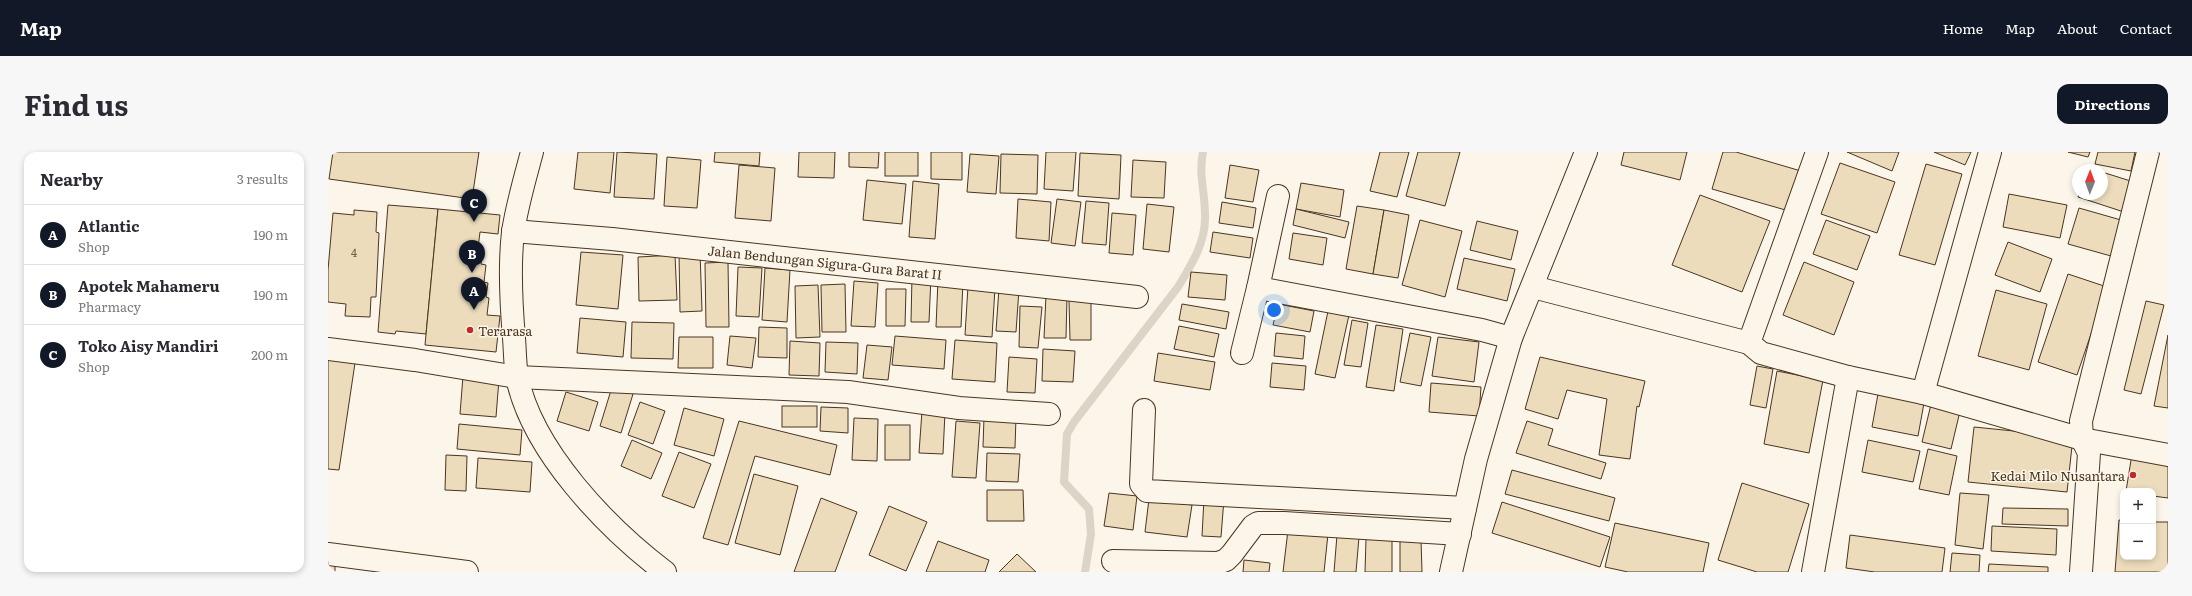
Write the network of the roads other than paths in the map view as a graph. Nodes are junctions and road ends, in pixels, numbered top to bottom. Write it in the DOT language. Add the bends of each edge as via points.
graph roads {
  1 [pos="532,152"];
  2 [pos="1586,152"];
  3 [pos="1816,152"];
  4 [pos="1990,152"];
  5 [pos="2148,152"];
  6 [pos="1278,196"];
  7 [pos="514,231"];
  8 [pos="1533,287"];
  9 [pos="1258,288"];
  10 [pos="1137,297"];
  11 [pos="1511,338"];
  12 [pos="1749,343"];
  13 [pos="328,349"];
  14 [pos="1242,353"];
  15 [pos="517,377"];
  16 [pos="1848,377"];
  17 [pos="1923,394"];
  18 [pos="1144,410"];
  19 [pos="1049,414"];
  20 [pos="2082,439"];
  21 [pos="2168,455"];
  22 [pos="1465,508"];
  23 [pos="1460,534"];
  24 [pos="328,554"];
  25 [pos="1113,561"];
  26 [pos="467,572"];
  27 [pos="665,572"];
  28 [pos="1451,572"];
  29 [pos="1813,572"];
  30 [pos="2080,572"];
  1 -- 7 [label="street"];
  2 -- 8 [label="street"];
  3 -- 12 [label="street"];
  4 -- 17 [label="street"];
  5 -- 20 [label="street" via="2081,421"];
  6 -- 9 [label="street"];
  7 -- 10 [label="street, Jalan Bendungan Sigura-Gura Barat II" via="612,239"];
  7 -- 15 [label="street" via="511,274"];
  8 -- 11 [label="street"];
  8 -- 12 [label="street"];
  9 -- 11 [label="street" via="1482,330"];
  9 -- 14 [label="street"];
  11 -- 22 [label="street" via="1476,459"];
  12 -- 16 [label="street" via="1761,353"];
  13 -- 15 [label="street"];
  15 -- 19 [label="street" via="848,392 959,408"];
  15 -- 27 [label="street" via="537,430 565,472 598,514"];
  16 -- 17 [label="street"];
  16 -- 29 [label="street"];
  17 -- 20 [label="street"];
  18 -- 22 [label="street" via="1141,484 1147,491"];
  20 -- 21 [label="street"];
  20 -- 30 [label="street" via="2089,453"];
  22 -- 23 [label="street"];
  23 -- 25 [label="street" via="1258,523 1226,560 1218,563"];
  23 -- 28 [label="street"];
  24 -- 26 [label="street"];
}
